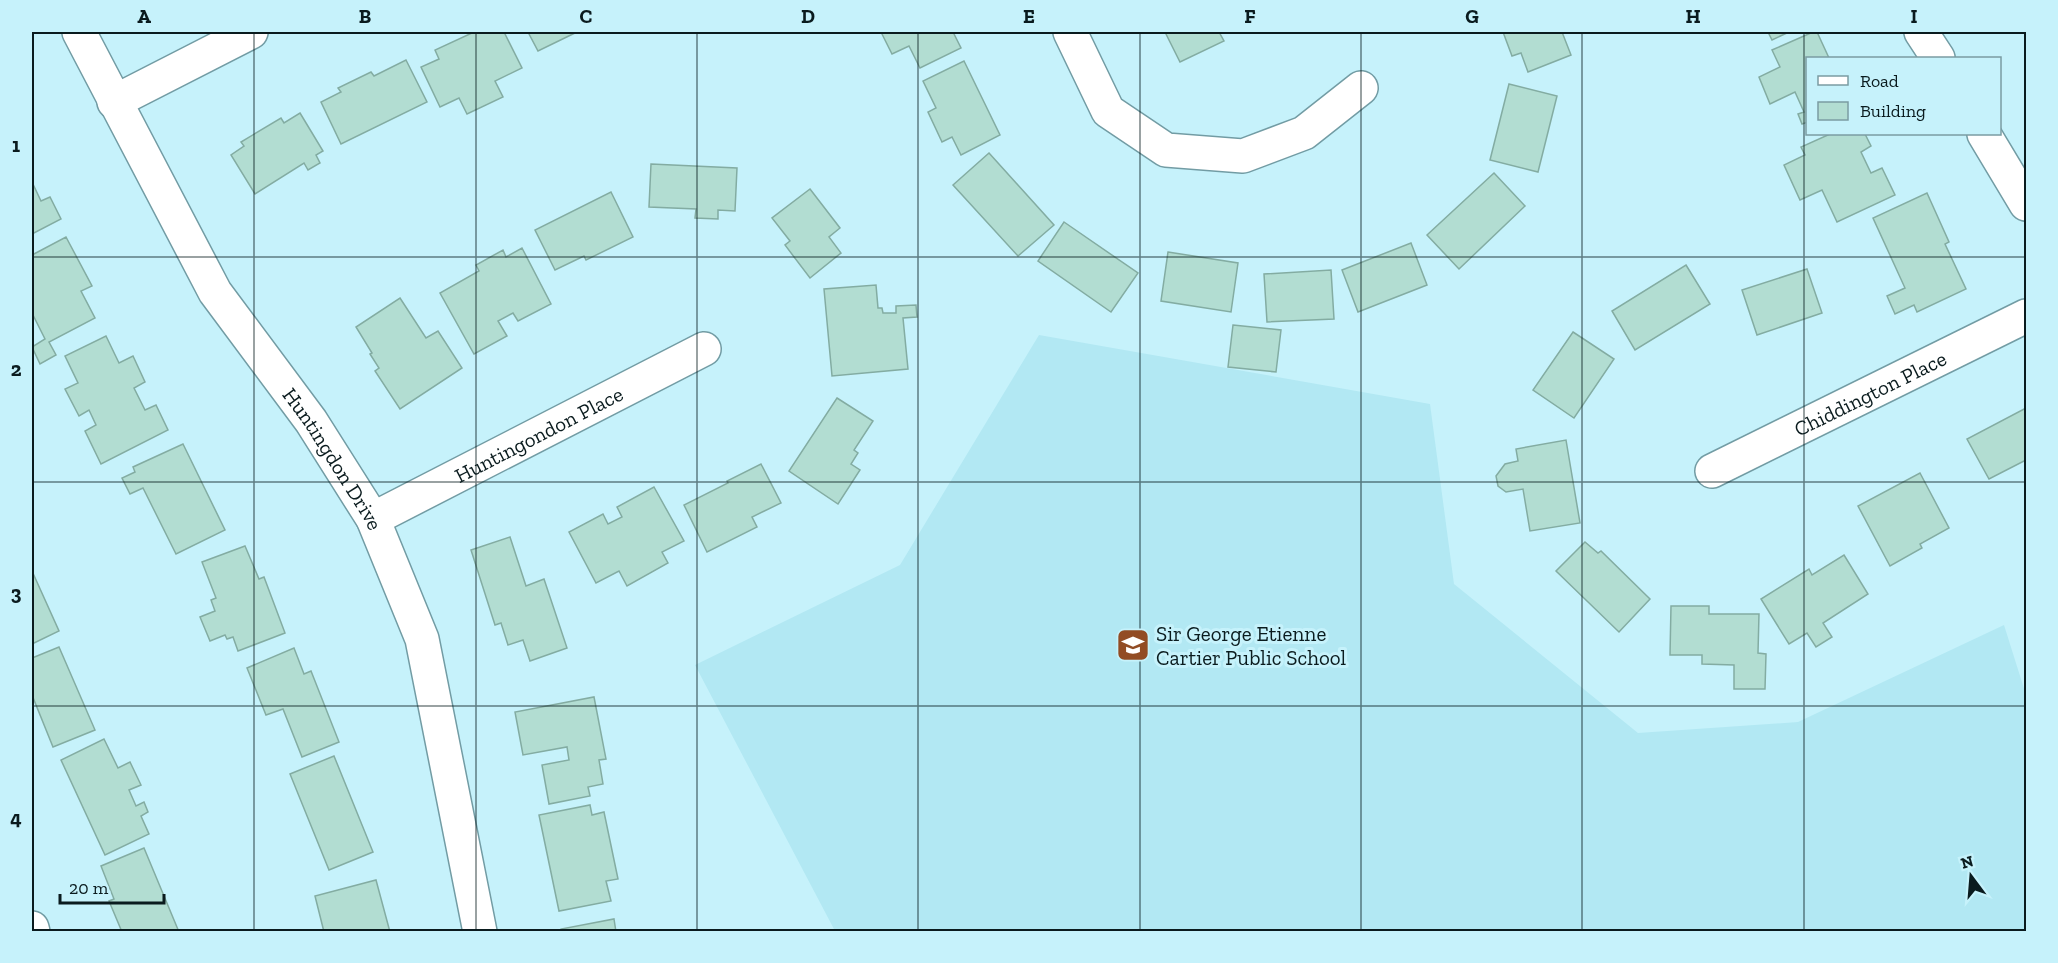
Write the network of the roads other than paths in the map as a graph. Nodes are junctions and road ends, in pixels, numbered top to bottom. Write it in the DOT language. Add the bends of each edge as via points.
graph roads {
  1 [pos="79,32"];
  2 [pos="251,32"];
  3 [pos="1070,32"];
  4 [pos="1921,32"];
  5 [pos="1937,57"];
  6 [pos="1361,88"];
  7 [pos="114,102"];
  8 [pos="1985,135"];
  9 [pos="2026,204"];
  10 [pos="2026,316"];
  11 [pos="704,349"];
  12 [pos="1712,471"];
  13 [pos="373,519"];
  14 [pos="480,932"];
  1 -- 7 [label="street, Huntingdon Drive"];
  2 -- 7 [label="street"];
  3 -- 6 [label="street" via="1108,111 1166,150 1243,156 1304,133"];
  4 -- 5 [label="street"];
  7 -- 13 [label="street, Huntingdon Drive" via="215,292 310,421"];
  8 -- 9 [label="street"];
  10 -- 12 [label="street, Chiddington Place"];
  11 -- 13 [label="street, Huntingondon Place"];
  13 -- 14 [label="street, Huntingdon Drive" via="422,639"];
}
